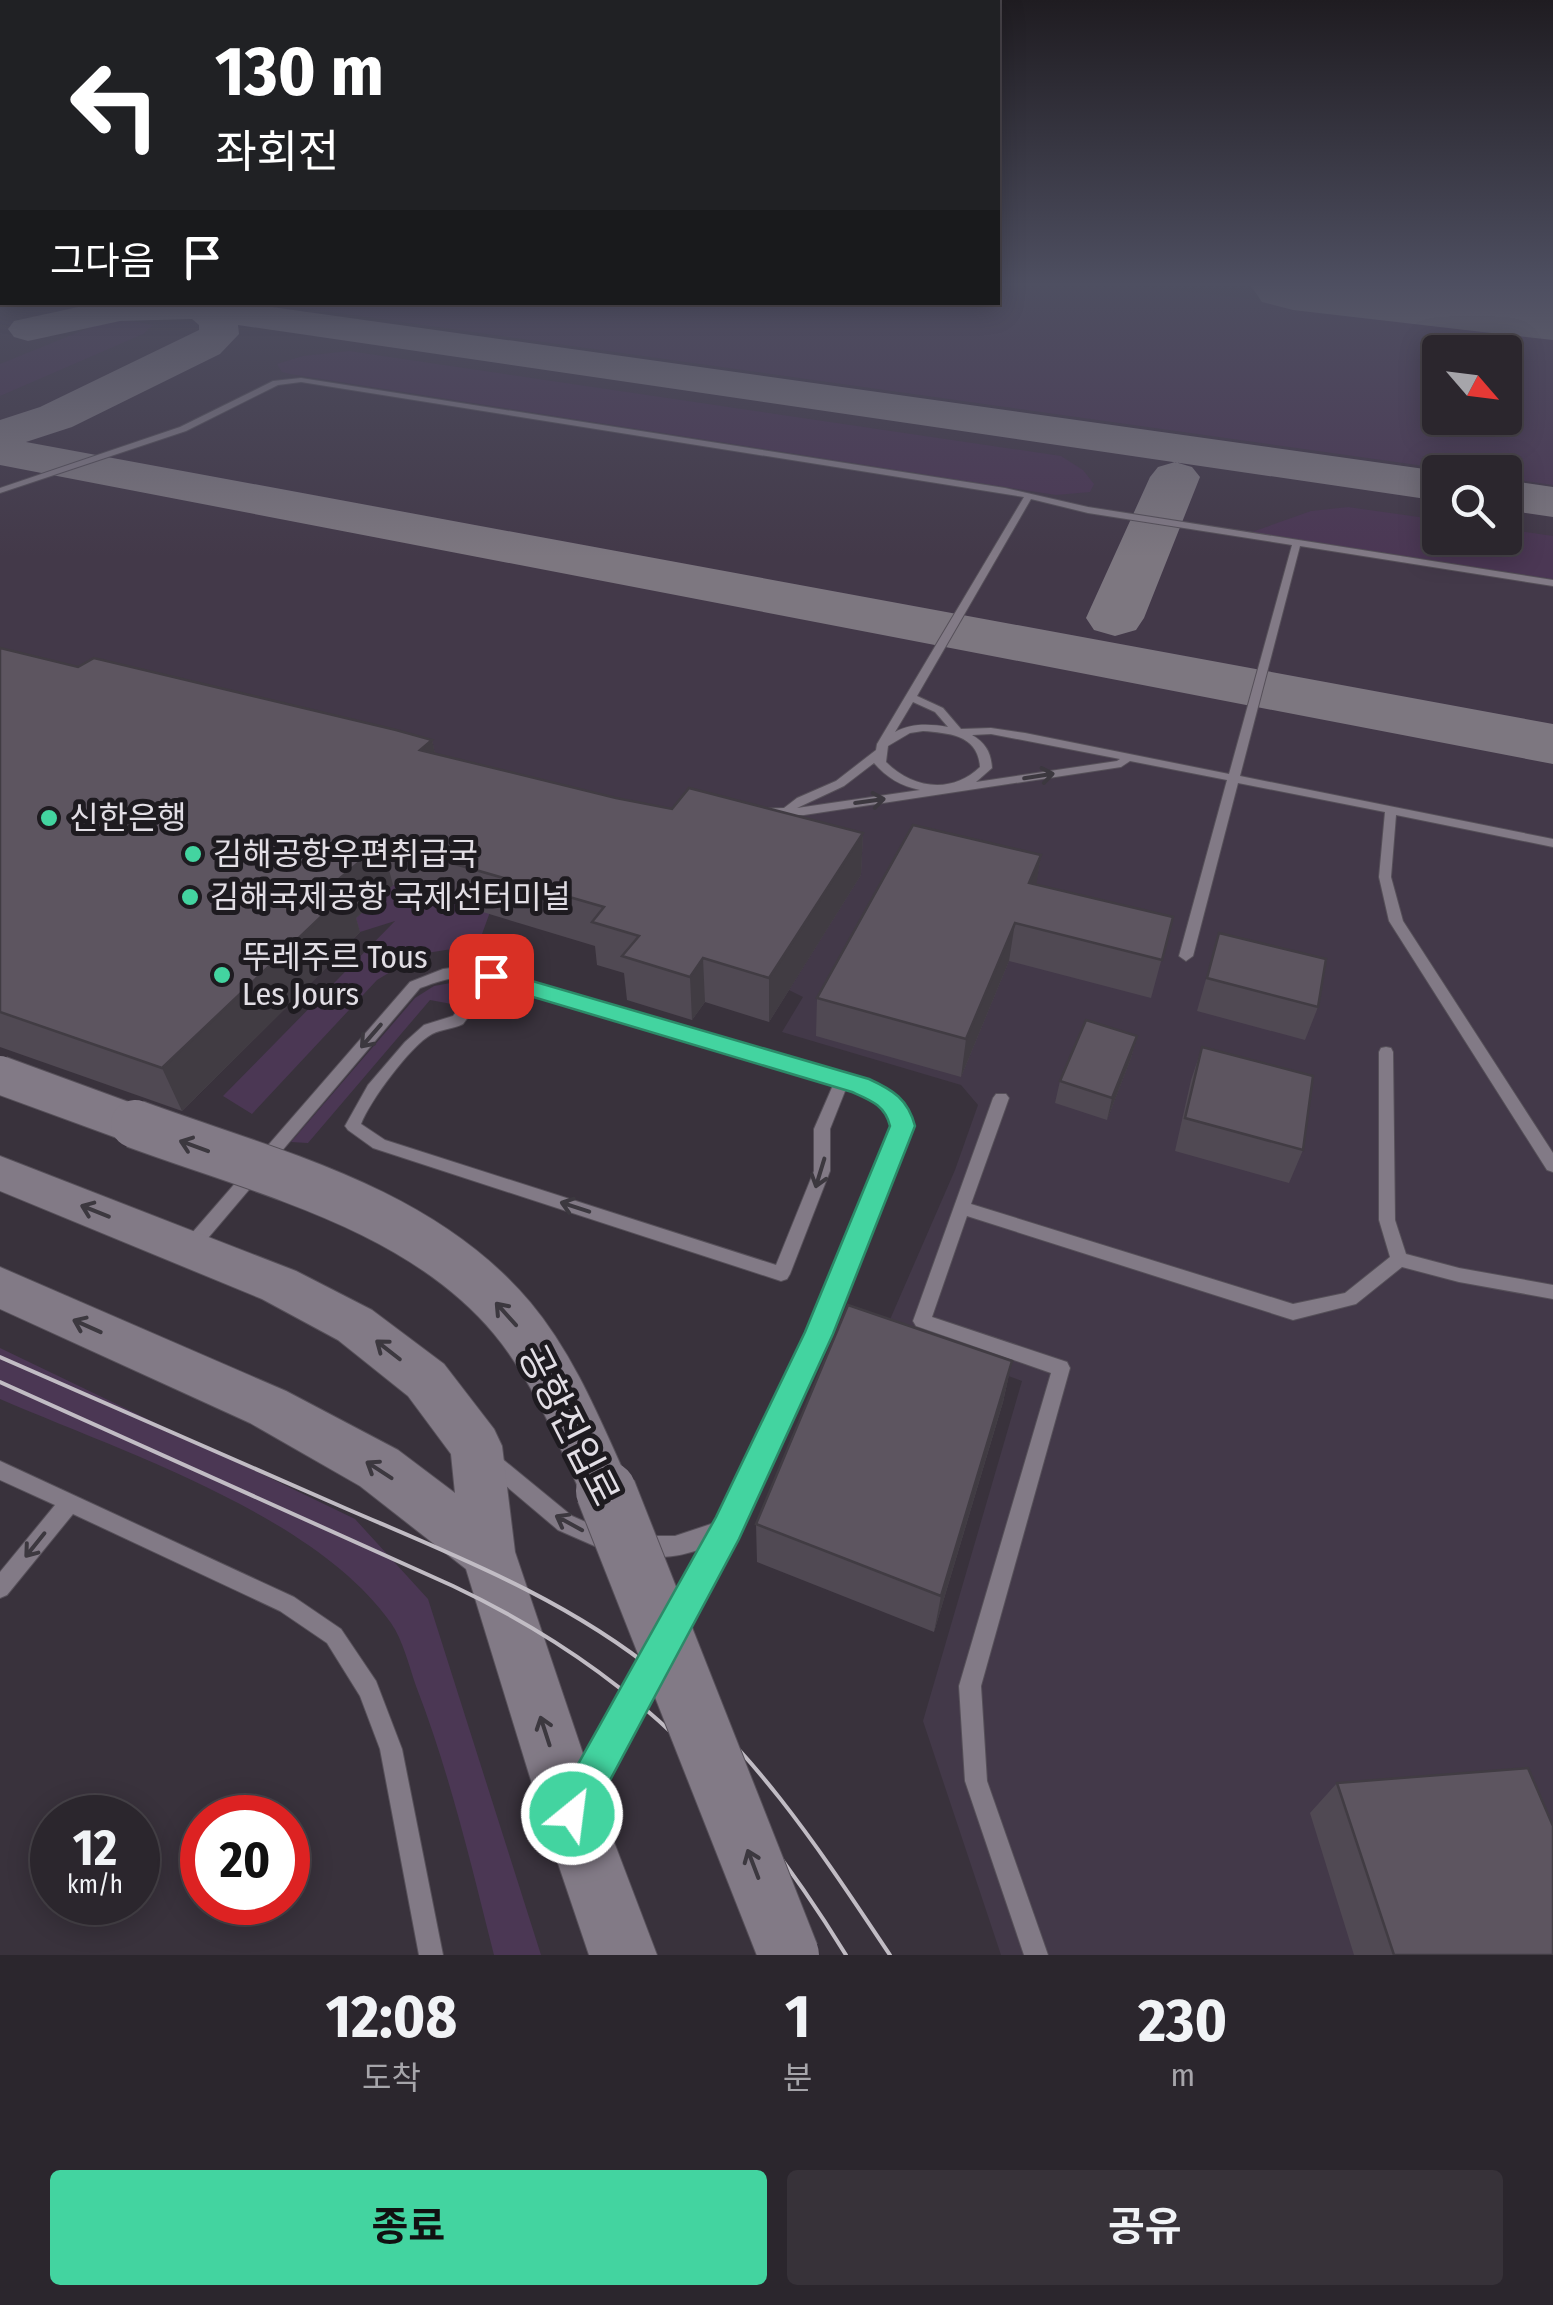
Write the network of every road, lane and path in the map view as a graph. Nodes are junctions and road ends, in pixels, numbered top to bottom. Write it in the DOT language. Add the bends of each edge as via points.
graph roads {
  1 [pos="0,492"];
  2 [pos="1027,498"];
  3 [pos="1298,542"];
  4 [pos="1553,583"];
  5 [pos="911,697"];
  6 [pos="958,732"];
  7 [pos="881,748"];
  8 [pos="1125,760"];
  9 [pos="1234,777"];
  10 [pos="952,787"];
  11 [pos="789,809"];
  12 [pos="1391,809"];
  13 [pos="753,813"];
  14 [pos="1553,843"];
  15 [pos="1186,956"];
  16 [pos="491,976"];
  17 [pos="1386,1052"];
  18 [pos="0,1075"];
  19 [pos="842,1080"];
  20 [pos="1001,1098"];
  21 [pos="1553,1166"];
  22 [pos="0,1173"];
  23 [pos="962,1208"];
  24 [pos="188,1249"];
  25 [pos="1399,1259"];
  26 [pos="0,1287"];
  27 [pos="1553,1292"];
  28 [pos="476,1446"];
  29 [pos="0,1470"];
  30 [pos="70,1502"];
  31 [pos="728,1528"];
  32 [pos="488,1552"];
  33 [pos="0,1588"];
  34 [pos="572,1814"];
  35 [pos="432,1955"];
  36 [pos="623,1955"];
  37 [pos="789,1955"];
  38 [pos="1036,1955"];
  1 -- 2 [label="lane" via="183,429 276,383 301,380"];
  2 -- 3 [label="lane"];
  2 -- 5 [label="lane"];
  3 -- 4 [label="lane"];
  3 -- 9 [label="lane"];
  5 -- 6 [label="lane" via="939,710"];
  5 -- 7 [label="lane"];
  6 -- 7 [label="lane" via="907,730"];
  6 -- 8 [label="lane" via="1008,734"];
  6 -- 10 [label="lane" via="982,748 986,768"];
  7 -- 10 [label="lane" via="880,763 900,781"];
  7 -- 11 [label="lane" via="856,774"];
  8 -- 9 [label="lane"];
  10 -- 8 [label="lane, one-way"];
  9 -- 12 [label="lane"];
  9 -- 15 [label="lane"];
  11 -- 10 [label="lane, one-way"];
  11 -- 13 [label="lane"];
  12 -- 14 [label="lane"];
  12 -- 21 [label="lane" via="1385,877 1396,921"];
  16 -- 19 [label="lane"];
  19 -- 16 [label="lane, one-way" via="822,1130 822,1171 780,1274 358,1133 353,1126 359,1109 386,1075 427,1031 460,1018"];
  16 -- 24 [label="lane, one-way" via="466,971 415,984"];
  17 -- 25 [label="lane" via="1387,1220"];
  37 -- 18 [label="main road, 공항진입로, one-way, bridge" via="616,1513 565,1402 513,1319 459,1267 350,1202"];
  19 -- 31 [label="lane" via="886,1097 902,1126 819,1334"];
  20 -- 23 [label="lane"];
  24 -- 22 [label="main road, one-way"];
  23 -- 25 [label="lane" via="1293,1312 1350,1299"];
  23 -- 38 [label="lane" via="922,1321 1061,1368 970,1686 976,1781"];
  28 -- 24 [label="main road, one-way" via="426,1380 355,1325"];
  25 -- 27 [label="lane"];
  32 -- 26 [label="main road, one-way" via="379,1468 268,1407"];
  31 -- 28 [label="lane, one-way" via="659,1548 606,1540 565,1523"];
  28 -- 32 [label="main road"];
  29 -- 30 [label="lane"];
  30 -- 33 [label="lane, one-way"];
  30 -- 35 [label="lane" via="287,1604 334,1636 368,1689 391,1749"];
  31 -- 34 [label="lane"];
  34 -- 32 [label="main road, one-way"];
  34 -- 36 [label="main road"];
}
